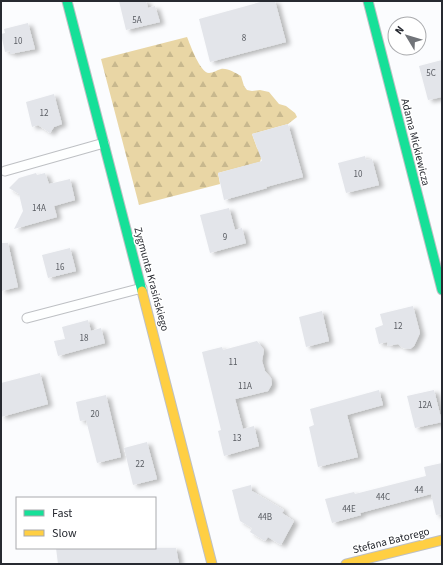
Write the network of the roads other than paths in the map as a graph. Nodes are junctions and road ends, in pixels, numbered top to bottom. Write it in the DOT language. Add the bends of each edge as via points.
graph roads {
  1 [pos="67,1"];
  2 [pos="368,1"];
  3 [pos="104,143"];
  4 [pos="5,171"];
  5 [pos="142,288"];
  6 [pos="442,290"];
  7 [pos="28,318"];
  8 [pos="442,540"];
  9 [pos="212,564"];
  10 [pos="346,564"];
  1 -- 3 [label="street, Zygmunta Krasińskiego"];
  2 -- 6 [label="street, Adama Mickiewicza"];
  3 -- 4 [label="lane"];
  3 -- 5 [label="street, Zygmunta Krasińskiego"];
  5 -- 7 [label="lane"];
  5 -- 9 [label="street, Zygmunta Krasińskiego"];
  8 -- 10 [label="street, Stefana Batorego"];
}
